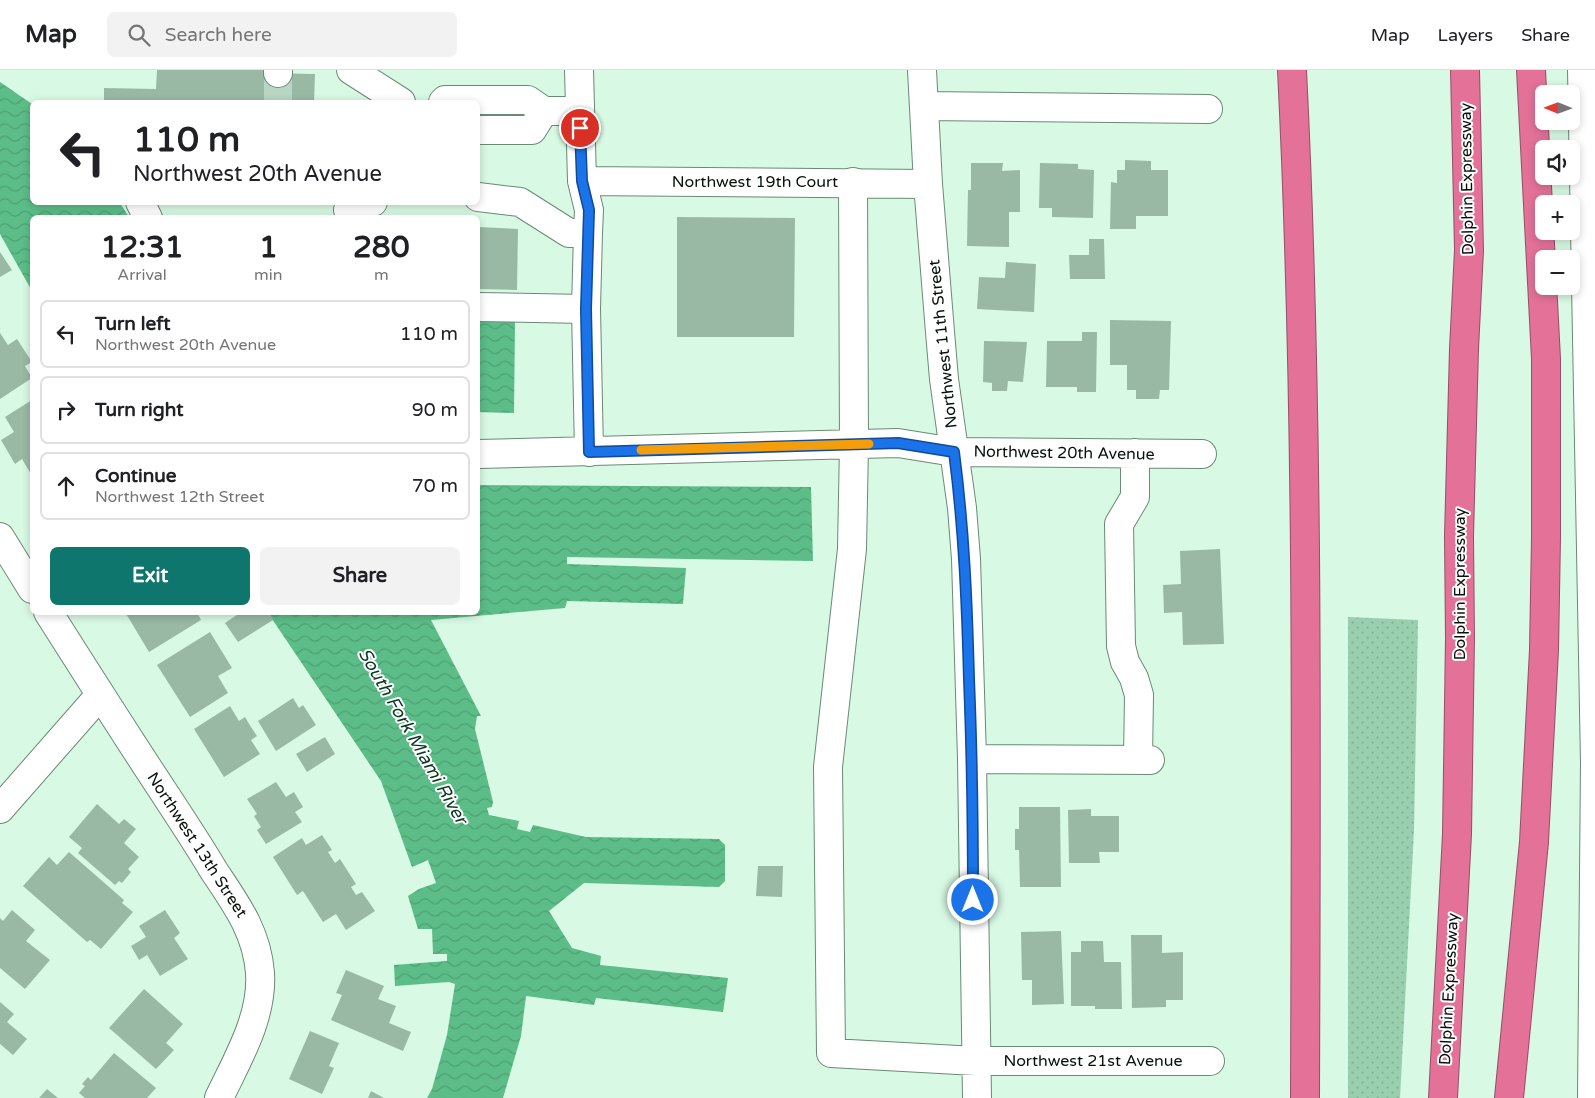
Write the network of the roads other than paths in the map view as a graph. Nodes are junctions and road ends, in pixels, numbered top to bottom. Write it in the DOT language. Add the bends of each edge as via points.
graph roads {
  1 [pos="351,70"];
  2 [pos="579,70"];
  3 [pos="922,70"];
  4 [pos="1292,70"];
  5 [pos="1465,70"];
  6 [pos="1531,70"];
  7 [pos="1582,70"];
  8 [pos="398,100"];
  9 [pos="445,100"];
  10 [pos="480,100"];
  11 [pos="480,100"];
  12 [pos="499,100"];
  13 [pos="924,106"];
  14 [pos="1208,108"];
  15 [pos="544,111"];
  16 [pos="580,111"];
  17 [pos="1589,112"];
  18 [pos="488,130"];
  19 [pos="582,181"];
  20 [pos="853,182"];
  21 [pos="928,184"];
  22 [pos="480,197"];
  23 [pos="588,233"];
  24 [pos="480,306"];
  25 [pos="586,309"];
  26 [pos="854,445"];
  27 [pos="589,452"];
  28 [pos="954,452"];
  29 [pos="480,454"];
  30 [pos="1135,454"];
  31 [pos="1202,454"];
  32 [pos="1592,459"];
  33 [pos="0,537"];
  34 [pos="30,586"];
  35 [pos="50,615"];
  36 [pos="100,695"];
  37 [pos="972,759"];
  38 [pos="1595,763"];
  39 [pos="0,809"];
  40 [pos="976,1061"];
  41 [pos="1210,1061"];
  42 [pos="1593,1067"];
  43 [pos="219,1098"];
  44 [pos="977,1098"];
  45 [pos="1305,1098"];
  46 [pos="1443,1098"];
  47 [pos="1509,1098"];
  48 [pos="1592,1098"];
  1 -- 8 [label="street"];
  2 -- 16 [label="street"];
  3 -- 13 [label="street, Northwest 11th Street"];
  4 -- 45 [label="highway" via="1302,290 1305,501"];
  5 -- 46 [label="highway, Dolphin Expressway" via="1469,250 1459,536 1457,834"];
  6 -- 47 [label="highway" via="1546,359 1544,640 1534,842"];
  7 -- 17 [label="street"];
  9 -- 11 [label="street"];
  10 -- 12 [label="street"];
  12 -- 15 [label="street" via="528,100"];
  12 -- 18 [label="street"];
  13 -- 14 [label="street"];
  13 -- 21 [label="street, Northwest 11th Street"];
  15 -- 16 [label="street"];
  15 -- 18 [label="street" via="532,130"];
  16 -- 19 [label="street"];
  17 -- 32 [label="street"];
  19 -- 20 [label="street, Northwest 19th Court"];
  19 -- 23 [label="street" via="589,210"];
  20 -- 21 [label="street, Northwest 19th Court"];
  20 -- 26 [label="street"];
  21 -- 28 [label="street, Northwest 11th Street"];
  22 -- 23 [label="street" via="520,202 568,233"];
  23 -- 25 [label="street"];
  24 -- 25 [label="street"];
  25 -- 27 [label="street"];
  26 -- 27 [label="street, Northwest 20th Avenue"];
  26 -- 28 [label="street, Northwest 20th Avenue" via="898,443"];
  26 -- 40 [label="street, Northwest 21st Avenue" via="852,549 828,767 831,1053"];
  27 -- 29 [label="street, Northwest 20th Avenue"];
  28 -- 30 [label="street, Northwest 20th Avenue"];
  28 -- 37 [label="street, Northwest 11th Street" via="966,559"];
  30 -- 31 [label="street, Northwest 20th Avenue"];
  30 -- 37 [label="street" via="1135,497 1119,524 1121,646 1139,695 1144,760"];
  32 -- 38 [label="street"];
  33 -- 34 [label="street"];
  35 -- 36 [label="street, Northwest 13th Street"];
  36 -- 39 [label="street"];
  36 -- 43 [label="street, Northwest 13th Street" via="247,922 255,945 260,975 253,1019"];
  37 -- 40 [label="street, Northwest 11th Street"];
  38 -- 42 [label="street"];
  40 -- 41 [label="street, Northwest 21st Avenue"];
  40 -- 44 [label="street, Northwest 11th Street"];
  42 -- 48 [label="street"];
}
